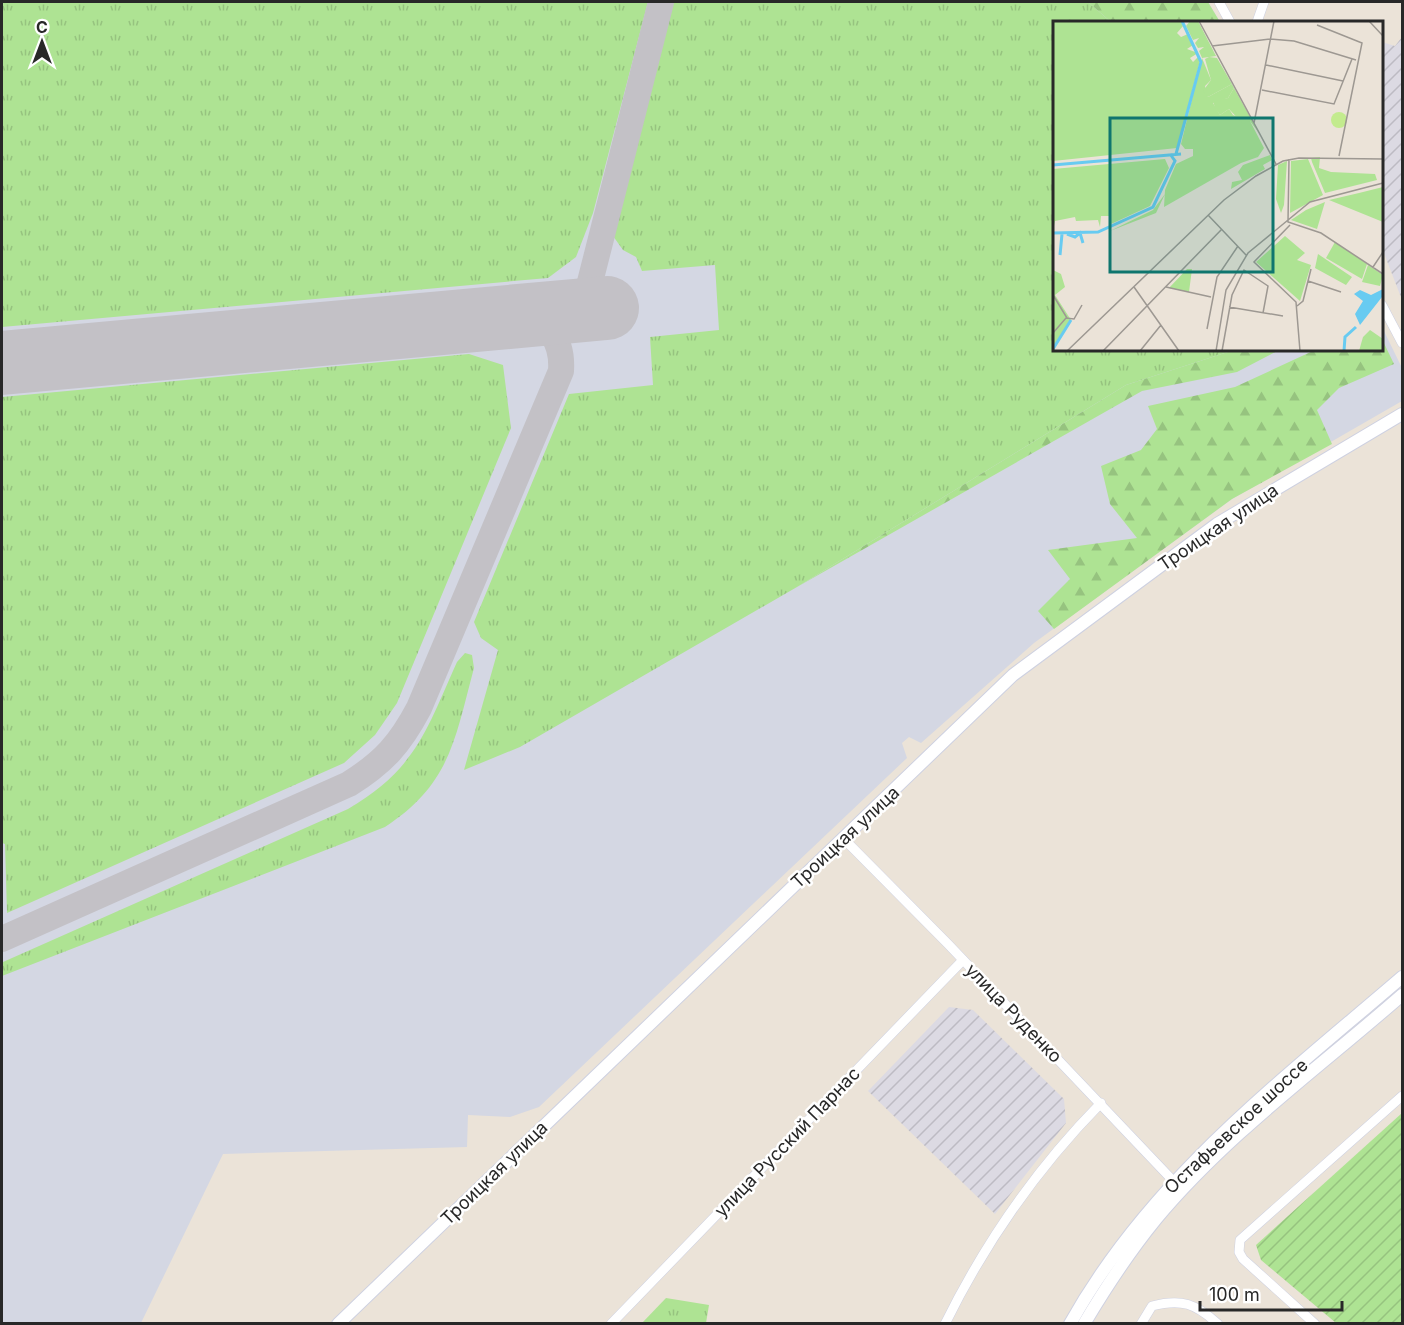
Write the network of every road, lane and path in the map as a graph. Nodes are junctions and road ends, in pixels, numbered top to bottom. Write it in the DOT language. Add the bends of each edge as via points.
graph roads {
  1 [pos="1219,2"];
  2 [pos="1264,2"];
  3 [pos="1229,21"];
  4 [pos="1257,21"];
  5 [pos="1383,307"];
  6 [pos="1402,343"];
  7 [pos="1402,414"];
  8 [pos="844,839"];
  9 [pos="963,960"];
  10 [pos="1402,977"];
  11 [pos="1402,995"];
  12 [pos="1402,1096"];
  13 [pos="1101,1103"];
  14 [pos="1178,1186"];
  15 [pos="338,1323"];
  16 [pos="611,1323"];
  17 [pos="945,1323"];
  18 [pos="1070,1323"];
  19 [pos="1083,1323"];
  20 [pos="1141,1323"];
  21 [pos="1218,1323"];
  22 [pos="1315,1323"];
  1 -- 3 [label="street"];
  2 -- 4 [label="street"];
  5 -- 6 [label="street"];
  7 -- 8 [label="street, Троицкая улица" via="1217,524 1045,650 979,707"];
  8 -- 9 [label="street, улица Руденко"];
  8 -- 15 [label="street, Троицкая улица"];
  9 -- 13 [label="street, улица Руденко"];
  9 -- 16 [label="street, улица Русский Парнас"];
  10 -- 14 [label="street, Остафьевское шоссе" via="1242,1114"];
  11 -- 14 [label="street, Остафьевское шоссе"];
  12 -- 22 [label="street" via="1240,1240 1243,1259"];
  13 -- 14 [label="street, улица Руденко"];
  13 -- 17 [label="street" via="1012,1210"];
  14 -- 18 [label="street, Остафьевское шоссе" via="1105,1268"];
  14 -- 19 [label="street, Остафьевское шоссе"];
  20 -- 21 [label="street" via="1152,1306 1172,1301 1200,1308"];
}
